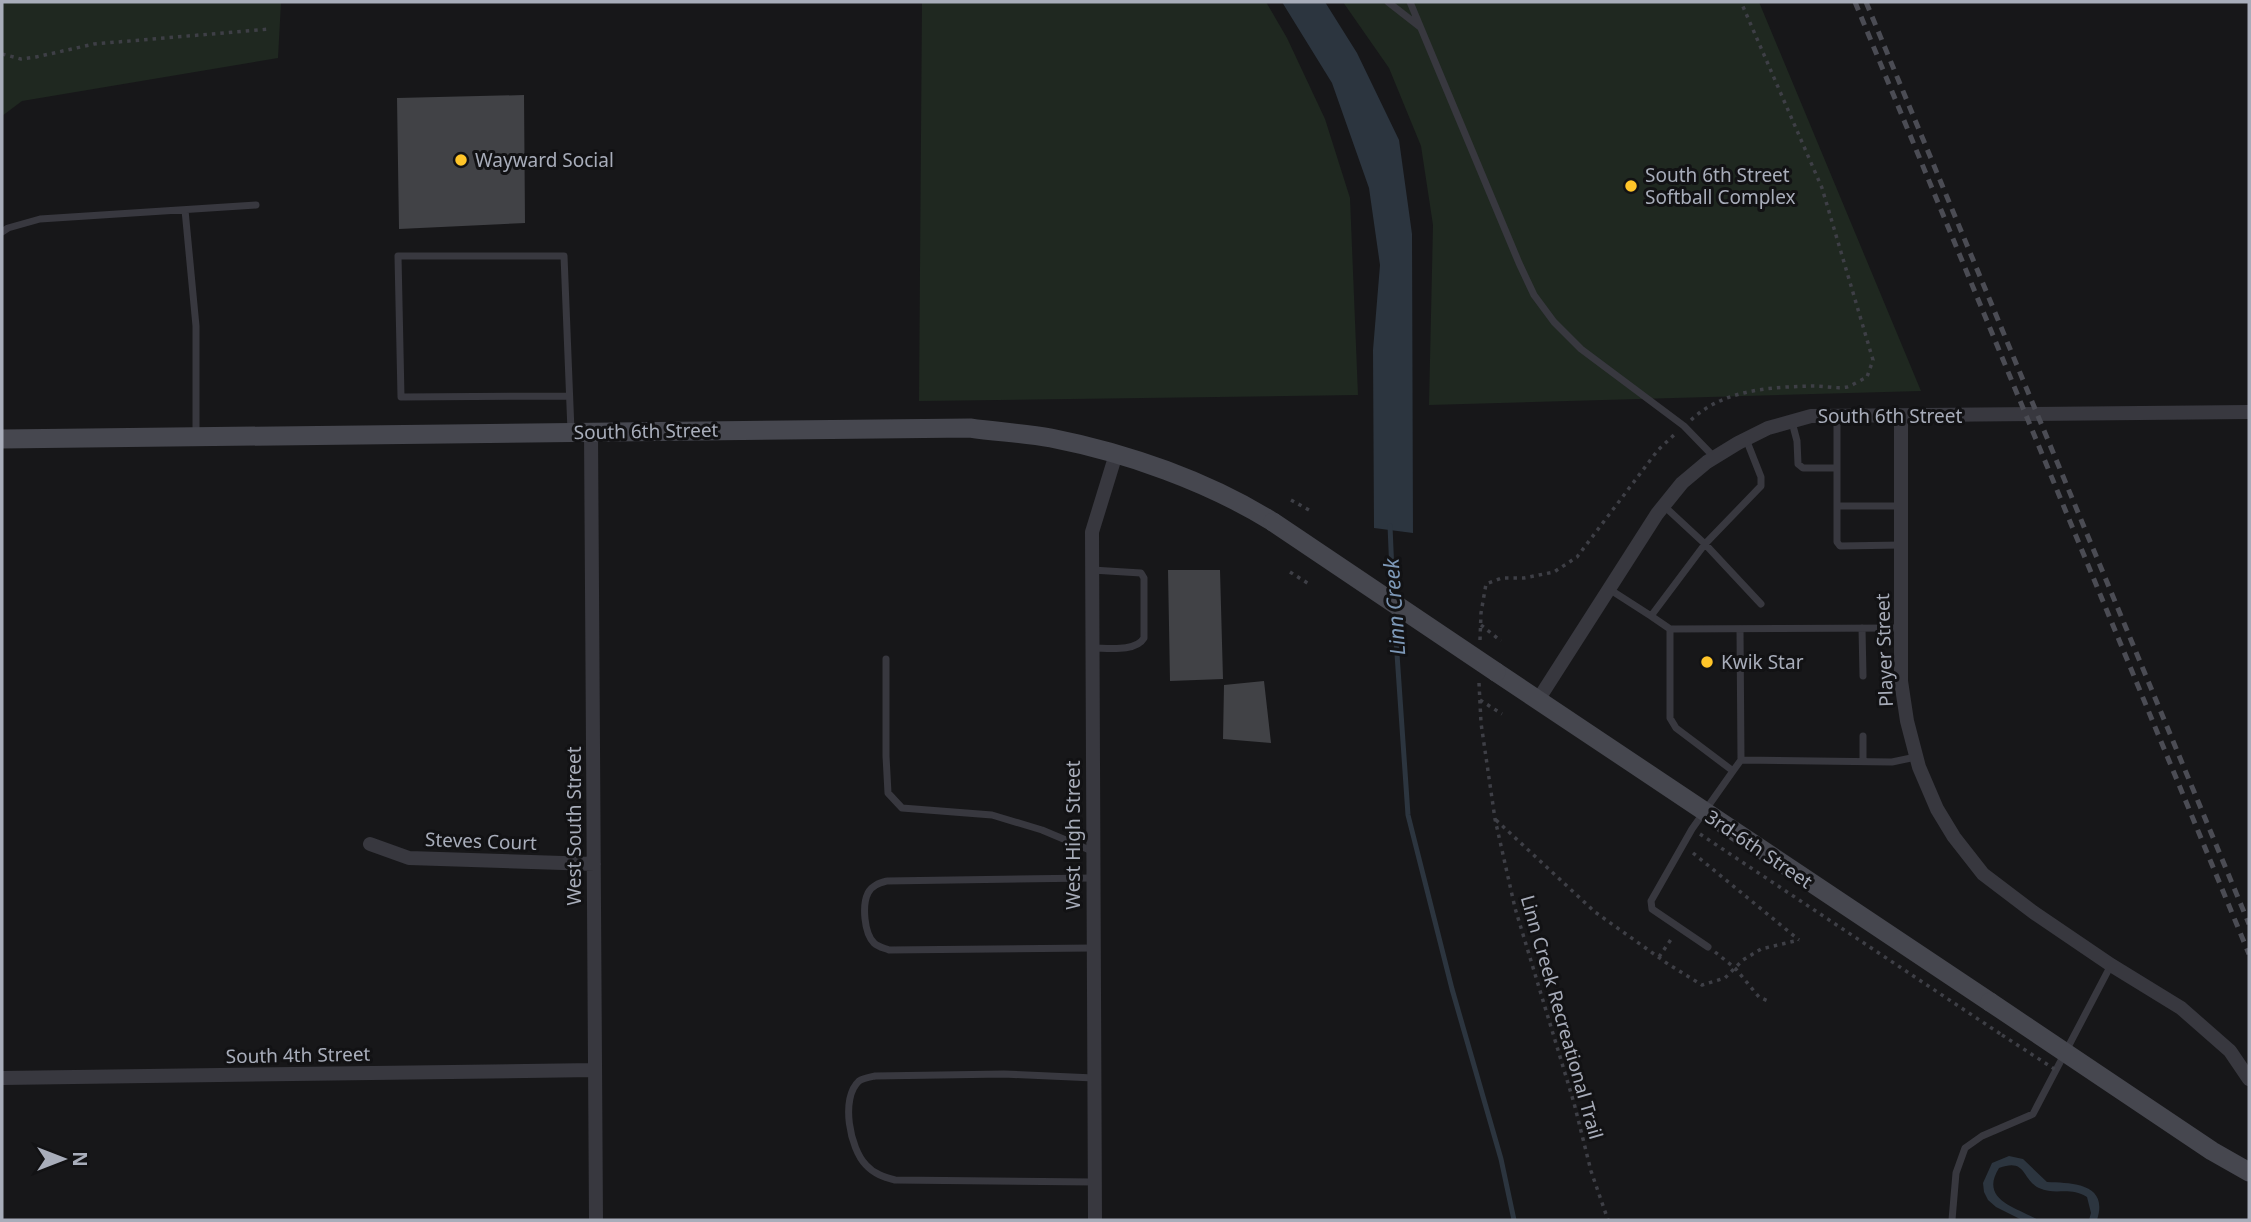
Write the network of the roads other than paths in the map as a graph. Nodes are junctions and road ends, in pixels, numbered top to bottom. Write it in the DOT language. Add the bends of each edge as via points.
graph roads {
  1 [pos="1388,2"];
  2 [pos="1410,2"];
  3 [pos="1421,27"];
  4 [pos="256,205"];
  5 [pos="184,210"];
  6 [pos="2,232"];
  7 [pos="569,396"];
  8 [pos="2249,412"];
  9 [pos="1837,416"];
  10 [pos="1901,416"];
  11 [pos="1792,421"];
  12 [pos="581,432"];
  13 [pos="196,437"];
  14 [pos="2,439"];
  15 [pos="1746,439"];
  16 [pos="1116,454"];
  17 [pos="1715,457"];
  18 [pos="1838,468"];
  19 [pos="1664,506"];
  20 [pos="1838,506"];
  21 [pos="1901,506"];
  22 [pos="1273,522"];
  23 [pos="1705,544"];
  24 [pos="1901,545"];
  25 [pos="1092,570"];
  26 [pos="1609,589"];
  27 [pos="1761,604"];
  28 [pos="1651,617"];
  29 [pos="1863,628"];
  30 [pos="1901,628"];
  31 [pos="1670,629"];
  32 [pos="1740,629"];
  33 [pos="1092,648"];
  34 [pos="886,659"];
  35 [pos="1863,676"];
  36 [pos="1538,700"];
  37 [pos="1863,736"];
  38 [pos="1916,757"];
  39 [pos="1741,760"];
  40 [pos="1863,761"];
  41 [pos="1733,771"];
  42 [pos="1704,812"];
  43 [pos="370,844"];
  44 [pos="1092,851"];
  45 [pos="594,864"];
  46 [pos="1092,878"];
  47 [pos="1708,947"];
  48 [pos="1093,948"];
  49 [pos="2111,965"];
  50 [pos="595,1070"];
  51 [pos="2,1078"];
  52 [pos="1094,1078"];
  53 [pos="2249,1079"];
  54 [pos="2249,1172"];
  55 [pos="1094,1182"];
  56 [pos="596,1220"];
  57 [pos="1095,1220"];
  58 [pos="1952,1220"];
  1 -- 3 [label="lane"];
  2 -- 3 [label="lane"];
  3 -- 17 [label="lane" via="1534,295 1581,349 1685,426"];
  4 -- 5 [label="lane"];
  5 -- 6 [label="lane" via="40,219"];
  5 -- 13 [label="lane" via="196,326"];
  7 -- 7 [label="lane" via="564,256 398,256 401,397"];
  7 -- 12 [label="lane"];
  8 -- 10 [label="street, South 6th Street"];
  9 -- 10 [label="street, South 6th Street"];
  9 -- 11 [label="street, South 6th Street"];
  9 -- 18 [label="lane"];
  10 -- 21 [label="street, Player Street"];
  11 -- 15 [label="street, South 6th Street"];
  11 -- 18 [label="lane" via="1798,464"];
  12 -- 13 [label="main road, South 6th Street"];
  12 -- 16 [label="main road, South 6th Street" via="970,428 1050,438"];
  12 -- 45 [label="street, West South Street"];
  13 -- 14 [label="main road, South 6th Street"];
  15 -- 17 [label="street, South 6th Street"];
  15 -- 23 [label="lane" via="1761,486"];
  16 -- 22 [label="main road, South 6th Street" via="1181,477"];
  16 -- 25 [label="street, West High Street" via="1092,532"];
  17 -- 19 [label="street, South 6th Street" via="1682,483"];
  18 -- 20 [label="lane"];
  19 -- 23 [label="lane"];
  19 -- 26 [label="street, South 6th Street"];
  20 -- 21 [label="lane"];
  20 -- 24 [label="lane" via="1840,546"];
  21 -- 24 [label="street, Player Street"];
  22 -- 36 [label="main road, 3rd-6th Street, bridge"];
  23 -- 27 [label="lane"];
  23 -- 28 [label="lane"];
  24 -- 30 [label="street, Player Street"];
  25 -- 33 [label="street, West High Street"];
  25 -- 33 [label="lane" via="1134,571 1144,578 1141,644"];
  26 -- 28 [label="lane"];
  26 -- 36 [label="street, South 6th Street"];
  28 -- 31 [label="lane"];
  29 -- 30 [label="lane"];
  29 -- 32 [label="lane"];
  29 -- 35 [label="lane"];
  30 -- 38 [label="street, Player Street" via="1901,681"];
  31 -- 32 [label="lane"];
  31 -- 41 [label="lane" via="1670,718"];
  32 -- 39 [label="lane"];
  33 -- 44 [label="street, West High Street"];
  34 -- 44 [label="lane" via="888,793 902,808 992,814"];
  36 -- 42 [label="main road, 3rd-6th Street"];
  37 -- 40 [label="lane"];
  38 -- 40 [label="lane"];
  38 -- 49 [label="street, Player Street" via="1937,809 1983,874"];
  39 -- 40 [label="lane"];
  39 -- 41 [label="lane"];
  41 -- 42 [label="lane"];
  42 -- 47 [label="lane" via="1651,901 1652,909"];
  42 -- 54 [label="main road, 3rd-6th Street, bridge"];
  43 -- 45 [label="street, Steves Court" via="409,858"];
  44 -- 46 [label="street, West High Street"];
  45 -- 50 [label="street, West South Street"];
  46 -- 48 [label="street, West High Street"];
  46 -- 48 [label="lane" via="887,881 874,885 865,909 869,936 876,946 889,950"];
  48 -- 52 [label="street, West High Street"];
  49 -- 53 [label="street, Player Street" via="2182,1008 2230,1051"];
  49 -- 58 [label="lane" via="2033,1114 1982,1136 1965,1149 1956,1173"];
  50 -- 51 [label="street, South 4th Street"];
  50 -- 56 [label="street, West South Street"];
  52 -- 55 [label="street, West High Street"];
  52 -- 55 [label="lane" via="875,1076 860,1080 851,1093 848,1111 864,1164 895,1181"];
  55 -- 57 [label="street, West High Street"];
}
